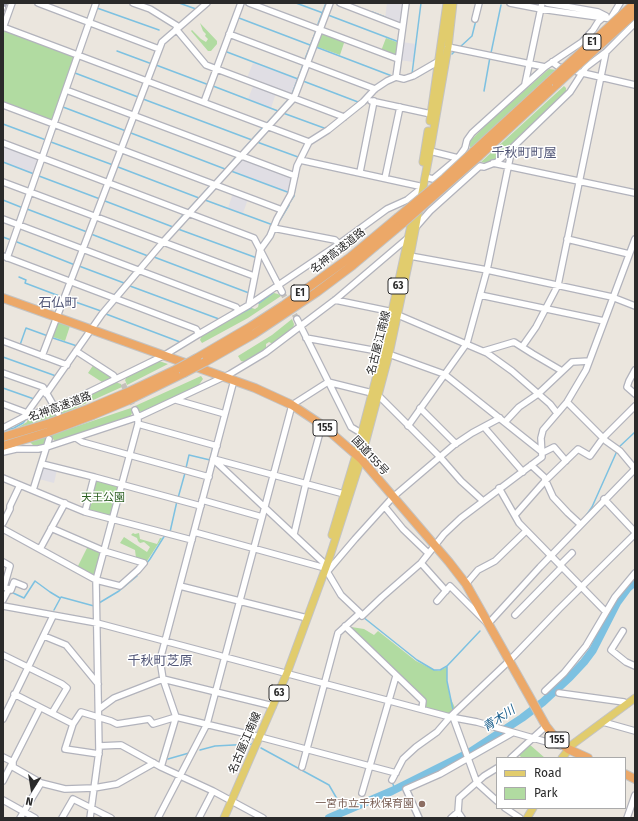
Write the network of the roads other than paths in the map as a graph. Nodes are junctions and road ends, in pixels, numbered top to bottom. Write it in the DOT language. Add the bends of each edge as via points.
graph roads {
  1 [pos="12,3"];
  2 [pos="38,3"];
  3 [pos="96,3"];
  4 [pos="133,3"];
  5 [pos="207,3"];
  6 [pos="241,3"];
  7 [pos="249,3"];
  8 [pos="330,3"];
  9 [pos="340,3"];
  10 [pos="406,3"];
  11 [pos="446,3"];
  12 [pos="453,3"];
  13 [pos="479,3"];
  14 [pos="510,3"];
  15 [pos="548,3"];
  16 [pos="620,3"];
  17 [pos="635,3"];
  18 [pos="541,6"];
  19 [pos="616,6"];
  20 [pos="635,13"];
  21 [pos="591,16"];
  22 [pos="604,17"];
  23 [pos="611,18"];
  24 [pos="475,19"];
  25 [pos="89,22"];
  26 [pos="635,23"];
  27 [pos="596,26"];
  28 [pos="3,27"];
  29 [pos="402,27"];
  30 [pos="178,28"];
  31 [pos="320,29"];
  32 [pos="229,34"];
  33 [pos="448,47"];
  34 [pos="159,49"];
  35 [pos="606,52"];
  36 [pos="78,55"];
  37 [pos="398,59"];
  38 [pos="439,61"];
  39 [pos="552,62"];
  40 [pos="307,63"];
  41 [pos="529,64"];
  42 [pos="545,67"];
  43 [pos="216,69"];
  44 [pos="582,73"];
  45 [pos="396,77"];
  46 [pos="600,77"];
  47 [pos="147,81"];
  48 [pos="553,83"];
  49 [pos="525,84"];
  50 [pos="635,85"];
  51 [pos="375,89"];
  52 [pos="66,90"];
  53 [pos="294,98"];
  54 [pos="365,100"];
  55 [pos="374,101"];
  56 [pos="204,102"];
  57 [pos="3,105"];
  58 [pos="400,106"];
  59 [pos="431,114"];
  60 [pos="134,116"];
  61 [pos="344,117"];
  62 [pos="54,124"];
  63 [pos="267,127"];
  64 [pos="309,142"];
  65 [pos="3,143"];
  66 [pos="512,148"];
  67 [pos="121,149"];
  68 [pos="430,152"];
  69 [pos="472,152"];
  70 [pos="241,156"];
  71 [pos="42,158"];
  72 [pos="458,158"];
  73 [pos="300,160"];
  74 [pos="493,163"];
  75 [pos="480,166"];
  76 [pos="508,167"];
  77 [pos="360,172"];
  78 [pos="295,176"];
  79 [pos="425,177"];
  80 [pos="386,178"];
  81 [pos="3,182"];
  82 [pos="580,182"];
  83 [pos="108,183"];
  84 [pos="215,185"];
  85 [pos="419,189"];
  86 [pos="30,192"];
  87 [pos="635,193"];
  88 [pos="282,210"];
  89 [pos="189,213"];
  90 [pos="96,216"];
  91 [pos="3,219"];
  92 [pos="19,225"];
  93 [pos="416,227"];
  94 [pos="273,228"];
  95 [pos="408,238"];
  96 [pos="567,239"];
  97 [pos="635,239"];
  98 [pos="163,242"];
  99 [pos="339,244"];
  100 [pos="84,249"];
  101 [pos="260,250"];
  102 [pos="629,255"];
  103 [pos="410,256"];
  104 [pos="5,257"];
  105 [pos="635,258"];
  106 [pos="139,270"];
  107 [pos="487,270"];
  108 [pos="254,276"];
  109 [pos="71,282"];
  110 [pos="279,285"];
  111 [pos="558,286"];
  112 [pos="282,292"];
  113 [pos="480,295"];
  114 [pos="612,297"];
  115 [pos="3,298"];
  116 [pos="115,298"];
  117 [pos="335,300"];
  118 [pos="249,305"];
  119 [pos="635,306"];
  120 [pos="546,308"];
  121 [pos="240,311"];
  122 [pos="395,314"];
  123 [pos="58,318"];
  124 [pos="296,319"];
  125 [pos="604,321"];
  126 [pos="300,326"];
  127 [pos="90,330"];
  128 [pos="199,334"];
  129 [pos="306,338"];
  130 [pos="3,342"];
  131 [pos="467,343"];
  132 [pos="522,347"];
  133 [pos="76,351"];
  134 [pos="484,351"];
  135 [pos="386,353"];
  136 [pos="42,356"];
  137 [pos="163,356"];
  138 [pos="201,360"];
  139 [pos="590,361"];
  140 [pos="67,365"];
  141 [pos="635,370"];
  142 [pos="562,371"];
  143 [pos="3,373"];
  144 [pos="444,374"];
  145 [pos="222,377"];
  146 [pos="118,378"];
  147 [pos="234,380"];
  148 [pos="328,382"];
  149 [pos="123,384"];
  150 [pos="45,392"];
  151 [pos="375,394"];
  152 [pos="538,394"];
  153 [pos="635,394"];
  154 [pos="176,400"];
  155 [pos="567,402"];
  156 [pos="3,404"];
  157 [pos="292,405"];
  158 [pos="635,406"];
  159 [pos="54,407"];
  160 [pos="420,408"];
  161 [pos="135,410"];
  162 [pos="58,413"];
  163 [pos="558,413"];
  164 [pos="225,414"];
  165 [pos="25,415"];
  166 [pos="138,417"];
  167 [pos="502,420"];
  168 [pos="138,424"];
  169 [pos="322,425"];
  170 [pos="408,426"];
  171 [pos="484,426"];
  172 [pos="3,428"];
  173 [pos="361,433"];
  174 [pos="28,434"];
  175 [pos="3,437"];
  176 [pos="76,438"];
  177 [pos="603,438"];
  178 [pos="49,439"];
  179 [pos="456,444"];
  180 [pos="3,446"];
  181 [pos="217,446"];
  182 [pos="47,447"];
  183 [pos="3,452"];
  184 [pos="542,452"];
  185 [pos="129,455"];
  186 [pos="359,457"];
  187 [pos="440,457"];
  188 [pos="213,459"];
  189 [pos="566,461"];
  190 [pos="42,464"];
  191 [pos="531,465"];
  192 [pos="635,469"];
  193 [pos="523,472"];
  194 [pos="274,474"];
  195 [pos="209,477"];
  196 [pos="3,478"];
  197 [pos="94,478"];
  198 [pos="545,481"];
  199 [pos="306,483"];
  200 [pos="20,485"];
  201 [pos="122,485"];
  202 [pos="499,488"];
  203 [pos="33,490"];
  204 [pos="344,494"];
  205 [pos="393,497"];
  206 [pos="604,499"];
  207 [pos="483,501"];
  208 [pos="65,503"];
  209 [pos="202,503"];
  210 [pos="385,507"];
  211 [pos="265,508"];
  212 [pos="85,512"];
  213 [pos="514,515"];
  214 [pos="262,516"];
  215 [pos="112,519"];
  216 [pos="3,523"];
  217 [pos="580,524"];
  218 [pos="51,528"];
  219 [pos="3,529"];
  220 [pos="526,531"];
  221 [pos="194,532"];
  222 [pos="635,533"];
  223 [pos="294,534"];
  224 [pos="192,540"];
  225 [pos="435,546"];
  226 [pos="254,548"];
  227 [pos="40,549"];
  228 [pos="104,551"];
  229 [pos="428,553"];
  230 [pos="572,553"];
  231 [pos="550,555"];
  232 [pos="3,562"];
  233 [pos="421,563"];
  234 [pos="561,566"];
  235 [pos="326,568"];
  236 [pos="635,573"];
  237 [pos="96,580"];
  238 [pos="466,584"];
  239 [pos="24,586"];
  240 [pos="180,586"];
  241 [pos="582,586"];
  242 [pos="9,589"];
  243 [pos="446,591"];
  244 [pos="3,600"];
  245 [pos="240,601"];
  246 [pos="437,601"];
  247 [pos="3,606"];
  248 [pos="606,612"];
  249 [pos="360,613"];
  250 [pos="515,615"];
  251 [pos="53,616"];
  252 [pos="307,618"];
  253 [pos="97,623"];
  254 [pos="488,624"];
  255 [pos="345,626"];
  256 [pos="623,631"];
  257 [pos="44,636"];
  258 [pos="165,641"];
  259 [pos="3,655"];
  260 [pos="225,657"];
  261 [pos="510,661"];
  262 [pos="635,666"];
  263 [pos="28,668"];
  264 [pos="287,673"];
  265 [pos="396,676"];
  266 [pos="163,679"];
  267 [pos="325,683"];
  268 [pos="98,685"];
  269 [pos="545,691"];
  270 [pos="216,692"];
  271 [pos="559,693"];
  272 [pos="14,694"];
  273 [pos="635,698"];
  274 [pos="388,700"];
  275 [pos="627,704"];
  276 [pos="273,706"];
  277 [pos="40,708"];
  278 [pos="99,709"];
  279 [pos="422,709"];
  280 [pos="52,713"];
  281 [pos="176,717"];
  282 [pos="452,717"];
  283 [pos="99,718"];
  284 [pos="3,719"];
  285 [pos="603,722"];
  286 [pos="73,724"];
  287 [pos="207,724"];
  288 [pos="546,726"];
  289 [pos="635,731"];
  290 [pos="511,732"];
  291 [pos="260,737"];
  292 [pos="532,738"];
  293 [pos="99,746"];
  294 [pos="568,749"];
  295 [pos="306,750"];
  296 [pos="99,754"];
  297 [pos="3,757"];
  298 [pos="512,757"];
  299 [pos="563,757"];
  300 [pos="586,757"];
  301 [pos="468,758"];
  302 [pos="13,762"];
  303 [pos="154,763"];
  304 [pos="161,767"];
  305 [pos="302,767"];
  306 [pos="369,767"];
  307 [pos="496,769"];
  308 [pos="396,773"];
  309 [pos="626,774"];
  310 [pos="181,776"];
  311 [pos="635,779"];
  312 [pos="392,780"];
  313 [pos="3,781"];
  314 [pos="41,783"];
  315 [pos="477,783"];
  316 [pos="94,788"];
  317 [pos="213,791"];
  318 [pos="362,793"];
  319 [pos="635,795"];
  320 [pos="3,800"];
  321 [pos="496,800"];
  322 [pos="232,802"];
  323 [pos="91,808"];
  324 [pos="506,809"];
  325 [pos="532,809"];
  326 [pos="24,812"];
  327 [pos="458,812"];
  328 [pos="20,818"];
  329 [pos="35,818"];
  330 [pos="62,818"];
  331 [pos="90,818"];
  332 [pos="110,818"];
  333 [pos="158,818"];
  334 [pos="199,818"];
  335 [pos="224,818"];
  336 [pos="263,818"];
  337 [pos="419,818"];
  338 [pos="451,818"];
  339 [pos="462,818"];
  340 [pos="520,818"];
  341 [pos="527,818"];
  342 [pos="627,818"];
  1 -- 28 [label="street"];
  2 -- 25 [label="street"];
  3 -- 25 [label="street"];
  4 -- 30 [label="street" via="150,9"];
  5 -- 30 [label="street"];
  6 -- 32 [label="street"];
  7 -- 31 [label="street"];
  8 -- 31 [label="street"];
  9 -- 29 [label="street"];
  10 -- 29 [label="street"];
  11 -- 38 [label="main road, 名古屋江南線 / 63"];
  12 -- 33 [label="main road, 名古屋江南線 / 63"];
  13 -- 24 [label="street"];
  14 -- 18 [label="street"];
  15 -- 23 [label="street" via="598,12"];
  16 -- 19 [label="street"];
  17 -- 48 [label="highway, 名神高速道路 / E1, bridge"];
  18 -- 21 [label="street"];
  18 -- 41 [label="street"];
  19 -- 23 [label="street"];
  20 -- 48 [label="highway, 名神高速道路 / E1, bridge"];
  21 -- 22 [label="street"];
  21 -- 27 [label="street"];
  22 -- 23 [label="street"];
  22 -- 27 [label="street"];
  23 -- 26 [label="street"];
  25 -- 34 [label="street"];
  25 -- 36 [label="street"];
  26 -- 35 [label="street"];
  27 -- 39 [label="street" via="582,42"];
  28 -- 36 [label="street"];
  29 -- 37 [label="street"];
  30 -- 34 [label="street" via="162,42"];
  30 -- 43 [label="street" via="206,65"];
  31 -- 37 [label="street"];
  31 -- 40 [label="street"];
  32 -- 40 [label="street"];
  32 -- 43 [label="street"];
  33 -- 41 [label="street"];
  33 -- 68 [label="main road, 名古屋江南線 / 63"];
  34 -- 47 [label="street"];
  35 -- 44 [label="street"];
  35 -- 46 [label="street"];
  36 -- 47 [label="street"];
  36 -- 52 [label="street"];
  37 -- 45 [label="street"];
  38 -- 45 [label="street" via="413,76 404,79"];
  38 -- 59 [label="main road, 名古屋江南線 / 63"];
  39 -- 42 [label="street"];
  39 -- 44 [label="street" via="559,67"];
  40 -- 51 [label="street"];
  40 -- 53 [label="street"];
  41 -- 42 [label="street"];
  41 -- 49 [label="street"];
  42 -- 49 [label="street"];
  43 -- 53 [label="street"];
  43 -- 56 [label="street"];
  44 -- 46 [label="street"];
  44 -- 66 [label="street" via="570,92"];
  45 -- 51 [label="street"];
  46 -- 50 [label="street"];
  46 -- 82 [label="street"];
  47 -- 56 [label="street"];
  47 -- 60 [label="street"];
  48 -- 69 [label="highway, 名神高速道路 / E1"];
  49 -- 69 [label="street" via="466,140"];
  51 -- 54 [label="street"];
  52 -- 60 [label="street"];
  52 -- 62 [label="street"];
  53 -- 61 [label="street"];
  53 -- 63 [label="street"];
  54 -- 55 [label="street"];
  54 -- 61 [label="street"];
  55 -- 58 [label="street"];
  55 -- 77 [label="street"];
  56 -- 63 [label="street"];
  57 -- 62 [label="street"];
  58 -- 59 [label="street"];
  58 -- 80 [label="street"];
  59 -- 85 [label="main road, 名古屋江南線 / 63"];
  60 -- 67 [label="street"];
  60 -- 70 [label="street"];
  61 -- 64 [label="street"];
  62 -- 67 [label="street"];
  62 -- 71 [label="street"];
  63 -- 64 [label="street"];
  63 -- 70 [label="street"];
  64 -- 73 [label="street"];
  65 -- 71 [label="street"];
  66 -- 74 [label="street"];
  66 -- 76 [label="street"];
  67 -- 83 [label="street"];
  67 -- 84 [label="street"];
  68 -- 72 [label="street"];
  68 -- 79 [label="main road, 名古屋江南線 / 63"];
  69 -- 72 [label="street"];
  69 -- 75 [label="street"];
  69 -- 138 [label="highway, 名神高速道路 / E1, bridge" via="353,265 254,334"];
  70 -- 78 [label="street"];
  70 -- 84 [label="street"];
  71 -- 83 [label="street"];
  71 -- 86 [label="street"];
  72 -- 79 [label="street" via="433,179"];
  73 -- 77 [label="street"];
  73 -- 78 [label="street" via="296,166"];
  74 -- 75 [label="street"];
  74 -- 76 [label="street"];
  75 -- 93 [label="street"];
  76 -- 82 [label="street"];
  76 -- 107 [label="street"];
  77 -- 80 [label="street"];
  78 -- 88 [label="street" via="292,194"];
  79 -- 93 [label="main road, 名古屋江南線 / 63"];
  80 -- 85 [label="street"];
  81 -- 86 [label="street"];
  82 -- 87 [label="street"];
  82 -- 96 [label="street"];
  83 -- 89 [label="street"];
  83 -- 90 [label="street"];
  84 -- 88 [label="street"];
  84 -- 89 [label="street"];
  85 -- 95 [label="main road, 名古屋江南線 / 63"];
  85 -- 99 [label="street" via="407,200 387,208"];
  86 -- 90 [label="street"];
  86 -- 92 [label="street"];
  88 -- 94 [label="street"];
  89 -- 98 [label="street"];
  89 -- 101 [label="street" via="254,238"];
  90 -- 98 [label="street"];
  90 -- 100 [label="street"];
  91 -- 92 [label="street"];
  92 -- 100 [label="street"];
  92 -- 104 [label="street"];
  93 -- 95 [label="street"];
  93 -- 103 [label="main road, 名古屋江南線 / 63"];
  94 -- 99 [label="street" via="335,240"];
  94 -- 101 [label="street"];
  95 -- 117 [label="street"];
  95 -- 122 [label="main road, 名古屋江南線 / 63"];
  96 -- 102 [label="street"];
  96 -- 111 [label="street"];
  97 -- 102 [label="street"];
  98 -- 106 [label="street"];
  98 -- 108 [label="street"];
  99 -- 110 [label="street"];
  100 -- 106 [label="street"];
  100 -- 109 [label="street"];
  101 -- 108 [label="street"];
  101 -- 110 [label="street"];
  102 -- 105 [label="street"];
  102 -- 114 [label="street"];
  103 -- 107 [label="street"];
  103 -- 122 [label="main road, 名古屋江南線 / 63"];
  104 -- 109 [label="street"];
  106 -- 116 [label="street"];
  106 -- 121 [label="street" via="236,307"];
  107 -- 111 [label="street"];
  107 -- 113 [label="street"];
  108 -- 118 [label="street"];
  109 -- 116 [label="street"];
  109 -- 123 [label="street"];
  110 -- 112 [label="street"];
  110 -- 118 [label="street"];
  111 -- 114 [label="street"];
  111 -- 120 [label="street"];
  113 -- 120 [label="street"];
  113 -- 131 [label="street"];
  114 -- 119 [label="street"];
  114 -- 125 [label="street"];
  115 -- 123 [label="highway, 国道155号 / 155"];
  116 -- 127 [label="street"];
  116 -- 128 [label="street" via="196,329"];
  117 -- 122 [label="street"];
  117 -- 126 [label="street"];
  118 -- 121 [label="street"];
  120 -- 125 [label="street"];
  120 -- 132 [label="street"];
  121 -- 128 [label="street"];
  122 -- 131 [label="street"];
  122 -- 135 [label="main road, 名古屋江南線 / 63"];
  123 -- 127 [label="highway, 国道155号 / 155"];
  123 -- 136 [label="street"];
  124 -- 126 [label="street"];
  125 -- 139 [label="street"];
  126 -- 129 [label="street"];
  126 -- 145 [label="street" via="265,353"];
  127 -- 133 [label="street"];
  127 -- 137 [label="highway, 国道155号 / 155"];
  128 -- 137 [label="street"];
  129 -- 135 [label="street"];
  129 -- 148 [label="street"];
  130 -- 136 [label="street"];
  131 -- 134 [label="street"];
  131 -- 144 [label="street"];
  132 -- 134 [label="street" via="514,342"];
  132 -- 142 [label="street"];
  133 -- 140 [label="street"];
  133 -- 146 [label="street"];
  134 -- 152 [label="street"];
  135 -- 144 [label="street"];
  135 -- 151 [label="main road, 名古屋江南線 / 63"];
  136 -- 140 [label="street"];
  137 -- 145 [label="highway, 国道155号 / 155"];
  137 -- 146 [label="street"];
  138 -- 174 [label="highway, 名神高速道路 / E1, bridge"];
  138 -- 174 [label="highway, 名神高速道路 / E1, bridge" via="184,373 129,400"];
  139 -- 142 [label="street" via="572,362"];
  139 -- 155 [label="street"];
  140 -- 150 [label="street"];
  141 -- 153 [label="street" via="627,387"];
  142 -- 152 [label="street"];
  143 -- 150 [label="street" via="43,387"];
  144 -- 160 [label="street"];
  144 -- 167 [label="street"];
  145 -- 147 [label="highway, 国道155号 / 155"];
  145 -- 154 [label="street"];
  146 -- 149 [label="street"];
  146 -- 159 [label="street"];
  147 -- 157 [label="highway, 国道155号 / 155"];
  147 -- 164 [label="street"];
  148 -- 151 [label="street"];
  148 -- 157 [label="street"];
  148 -- 173 [label="street" via="351,427"];
  150 -- 159 [label="street"];
  150 -- 165 [label="street"];
  151 -- 170 [label="street"];
  151 -- 173 [label="main road, 名古屋江南線 / 63"];
  151 -- 186 [label="main road, 名古屋江南線 / 63"];
  152 -- 163 [label="street"];
  152 -- 167 [label="street"];
  154 -- 164 [label="street"];
  154 -- 166 [label="street"];
  155 -- 163 [label="street"];
  155 -- 177 [label="street"];
  156 -- 165 [label="street"];
  157 -- 169 [label="highway, 国道155号 / 155"];
  157 -- 194 [label="street"];
  158 -- 177 [label="street"];
  159 -- 162 [label="street"];
  159 -- 165 [label="street"];
  160 -- 170 [label="street"];
  160 -- 179 [label="street"];
  161 -- 166 [label="street"];
  163 -- 184 [label="street" via="543,430"];
  164 -- 181 [label="street"];
  165 -- 172 [label="street"];
  166 -- 168 [label="street"];
  166 -- 176 [label="street"];
  167 -- 171 [label="street"];
  167 -- 184 [label="street"];
  168 -- 181 [label="street"];
  168 -- 185 [label="street"];
  169 -- 186 [label="highway, 国道155号 / 155"];
  169 -- 199 [label="street"];
  170 -- 187 [label="street"];
  171 -- 179 [label="street"];
  171 -- 193 [label="street"];
  173 -- 186 [label="main road, 名古屋江南線 / 63"];
  174 -- 175 [label="highway, 名神高速道路 / E1"];
  174 -- 180 [label="highway, 名神高速道路 / E1"];
  176 -- 182 [label="street"];
  176 -- 185 [label="street"];
  177 -- 189 [label="street" via="590,456 578,449"];
  177 -- 192 [label="street" via="620,451"];
  178 -- 182 [label="street"];
  179 -- 187 [label="street"];
  181 -- 188 [label="street"];
  182 -- 183 [label="street"];
  182 -- 190 [label="street"];
  184 -- 189 [label="street" via="554,447"];
  184 -- 191 [label="street" via="542,457"];
  185 -- 195 [label="street"];
  185 -- 201 [label="street"];
  186 -- 204 [label="main road, 名古屋江南線 / 63"];
  186 -- 205 [label="highway, 国道155号 / 155"];
  186 -- 235 [label="main road, 名古屋江南線 / 63" via="346,509"];
  187 -- 205 [label="street"];
  187 -- 207 [label="street"];
  188 -- 194 [label="street"];
  188 -- 195 [label="street"];
  188 -- 211 [label="street"];
  189 -- 198 [label="street"];
  190 -- 197 [label="street"];
  190 -- 203 [label="street"];
  191 -- 193 [label="street"];
  191 -- 198 [label="street"];
  192 -- 206 [label="street"];
  193 -- 202 [label="street"];
  194 -- 199 [label="street"];
  194 -- 211 [label="street"];
  195 -- 209 [label="street"];
  196 -- 200 [label="street"];
  197 -- 201 [label="street"];
  197 -- 212 [label="street"];
  198 -- 213 [label="street"];
  198 -- 217 [label="street" via="553,496"];
  199 -- 204 [label="street"];
  199 -- 223 [label="street"];
  200 -- 203 [label="street"];
  200 -- 216 [label="street"];
  201 -- 209 [label="street"];
  201 -- 215 [label="street"];
  202 -- 207 [label="street"];
  202 -- 213 [label="street"];
  203 -- 208 [label="street"];
  204 -- 235 [label="main road, 名古屋江南線 / 63" via="326,557"];
  205 -- 210 [label="street"];
  205 -- 225 [label="highway, 国道155号 / 155"];
  206 -- 217 [label="street"];
  206 -- 222 [label="street"];
  207 -- 225 [label="street" via="461,518"];
  208 -- 212 [label="street"];
  208 -- 218 [label="street"];
  209 -- 214 [label="street"];
  209 -- 221 [label="street"];
  210 -- 229 [label="street"];
  210 -- 235 [label="street"];
  211 -- 214 [label="street"];
  211 -- 223 [label="street"];
  212 -- 215 [label="street"];
  213 -- 220 [label="street"];
  214 -- 226 [label="street"];
  215 -- 224 [label="street"];
  215 -- 228 [label="street"];
  217 -- 231 [label="street"];
  218 -- 227 [label="street"];
  218 -- 228 [label="street"];
  219 -- 227 [label="street"];
  220 -- 231 [label="street"];
  220 -- 238 [label="street" via="495,561 478,570"];
  221 -- 224 [label="street"];
  221 -- 226 [label="street"];
  222 -- 241 [label="street"];
  223 -- 235 [label="street"];
  224 -- 240 [label="street"];
  225 -- 229 [label="street"];
  225 -- 238 [label="highway, 国道155号 / 155"];
  226 -- 235 [label="street"];
  226 -- 245 [label="street"];
  227 -- 237 [label="street"];
  228 -- 237 [label="street"];
  228 -- 237 [label="street" via="144,563 120,586"];
  229 -- 233 [label="street"];
  230 -- 234 [label="street"];
  231 -- 234 [label="street"];
  231 -- 254 [label="street"];
  232 -- 242 [label="street" via="10,566 4,587"];
  233 -- 243 [label="street"];
  233 -- 249 [label="street" via="362,616"];
  234 -- 241 [label="street"];
  234 -- 250 [label="street"];
  235 -- 249 [label="street" via="341,594"];
  235 -- 252 [label="main road, 名古屋江南線 / 63"];
  236 -- 248 [label="street"];
  237 -- 253 [label="street"];
  238 -- 254 [label="highway, 国道155号 / 155"];
  239 -- 242 [label="street" via="14,582 11,590"];
  240 -- 245 [label="street"];
  240 -- 258 [label="street"];
  241 -- 248 [label="street"];
  241 -- 261 [label="street"];
  242 -- 244 [label="street"];
  243 -- 246 [label="street"];
  243 -- 254 [label="street" via="450,586"];
  245 -- 252 [label="street"];
  245 -- 260 [label="street"];
  247 -- 251 [label="street"];
  248 -- 269 [label="street" via="586,646"];
  249 -- 255 [label="street"];
  251 -- 253 [label="street"];
  251 -- 257 [label="street"];
  252 -- 264 [label="main road, 名古屋江南線 / 63"];
  253 -- 258 [label="street"];
  253 -- 268 [label="street"];
  254 -- 261 [label="highway, 国道155号 / 155"];
  255 -- 265 [label="street"];
  255 -- 267 [label="street" via="338,633"];
  256 -- 262 [label="street" via="610,650"];
  257 -- 263 [label="street"];
  257 -- 268 [label="street" via="66,645"];
  258 -- 260 [label="street"];
  258 -- 266 [label="street" via="160,660"];
  259 -- 263 [label="street"];
  260 -- 264 [label="street"];
  260 -- 270 [label="street"];
  261 -- 282 [label="street"];
  261 -- 288 [label="highway, 国道155号 / 155"];
  263 -- 272 [label="street"];
  263 -- 280 [label="street" via="67,688"];
  264 -- 267 [label="street"];
  264 -- 276 [label="main road, 名古屋江南線 / 63"];
  265 -- 274 [label="street"];
  265 -- 279 [label="street" via="423,701"];
  266 -- 270 [label="street"];
  266 -- 278 [label="street" via="114,698"];
  266 -- 281 [label="street"];
  267 -- 274 [label="street"];
  267 -- 295 [label="street"];
  268 -- 278 [label="street"];
  270 -- 276 [label="street"];
  270 -- 287 [label="street"];
  271 -- 275 [label="street"];
  272 -- 277 [label="street"];
  272 -- 284 [label="street"];
  273 -- 275 [label="main road, 155"];
  274 -- 279 [label="street"];
  274 -- 306 [label="street"];
  275 -- 285 [label="main road, 155"];
  276 -- 291 [label="main road, 名古屋江南線 / 63"];
  277 -- 280 [label="street"];
  277 -- 302 [label="street"];
  278 -- 283 [label="street"];
  279 -- 282 [label="street"];
  280 -- 286 [label="street"];
  281 -- 283 [label="street" via="154,724 150,719 117,724"];
  281 -- 287 [label="street"];
  281 -- 304 [label="street"];
  282 -- 290 [label="street"];
  282 -- 301 [label="street"];
  282 -- 308 [label="street" via="416,747 403,760"];
  283 -- 286 [label="street" via="81,712"];
  283 -- 293 [label="street"];
  285 -- 289 [label="street"];
  285 -- 294 [label="main road, 155"];
  286 -- 296 [label="street" via="65,749"];
  287 -- 291 [label="street"];
  287 -- 310 [label="street"];
  288 -- 292 [label="street"];
  288 -- 294 [label="highway, 国道155号 / 155"];
  290 -- 292 [label="street"];
  290 -- 301 [label="street"];
  291 -- 295 [label="street"];
  291 -- 322 [label="main road, 名古屋江南線 / 63"];
  292 -- 294 [label="street" via="556,743"];
  292 -- 298 [label="street"];
  293 -- 296 [label="street"];
  293 -- 303 [label="street" via="120,745"];
  294 -- 299 [label="main road, 155"];
  294 -- 300 [label="highway, 国道155号 / 155"];
  295 -- 305 [label="street"];
  295 -- 306 [label="street"];
  296 -- 316 [label="street"];
  297 -- 302 [label="street"];
  301 -- 315 [label="street"];
  301 -- 337 [label="street" via="406,789"];
  302 -- 313 [label="street"];
  302 -- 314 [label="street" via="13,767"];
  303 -- 304 [label="street"];
  303 -- 316 [label="street" via="117,784"];
  304 -- 310 [label="street"];
  306 -- 308 [label="street"];
  306 -- 318 [label="street"];
  307 -- 315 [label="street"];
  308 -- 312 [label="street"];
  309 -- 311 [label="highway"];
  310 -- 317 [label="street"];
  310 -- 333 [label="street"];
  314 -- 316 [label="street" via="65,789"];
  314 -- 326 [label="street"];
  315 -- 321 [label="street"];
  315 -- 327 [label="street" via="459,798"];
  316 -- 323 [label="street"];
  317 -- 322 [label="street"];
  317 -- 334 [label="street"];
  319 -- 342 [label="street"];
  320 -- 326 [label="street"];
  322 -- 335 [label="main road, 名古屋江南線 / 63"];
  322 -- 336 [label="street"];
  323 -- 330 [label="street" via="73,799"];
  323 -- 331 [label="street"];
  323 -- 332 [label="street"];
  324 -- 340 [label="street"];
  325 -- 341 [label="main road"];
  326 -- 328 [label="street"];
  326 -- 329 [label="street"];
  327 -- 338 [label="street"];
  327 -- 339 [label="street"];
}
